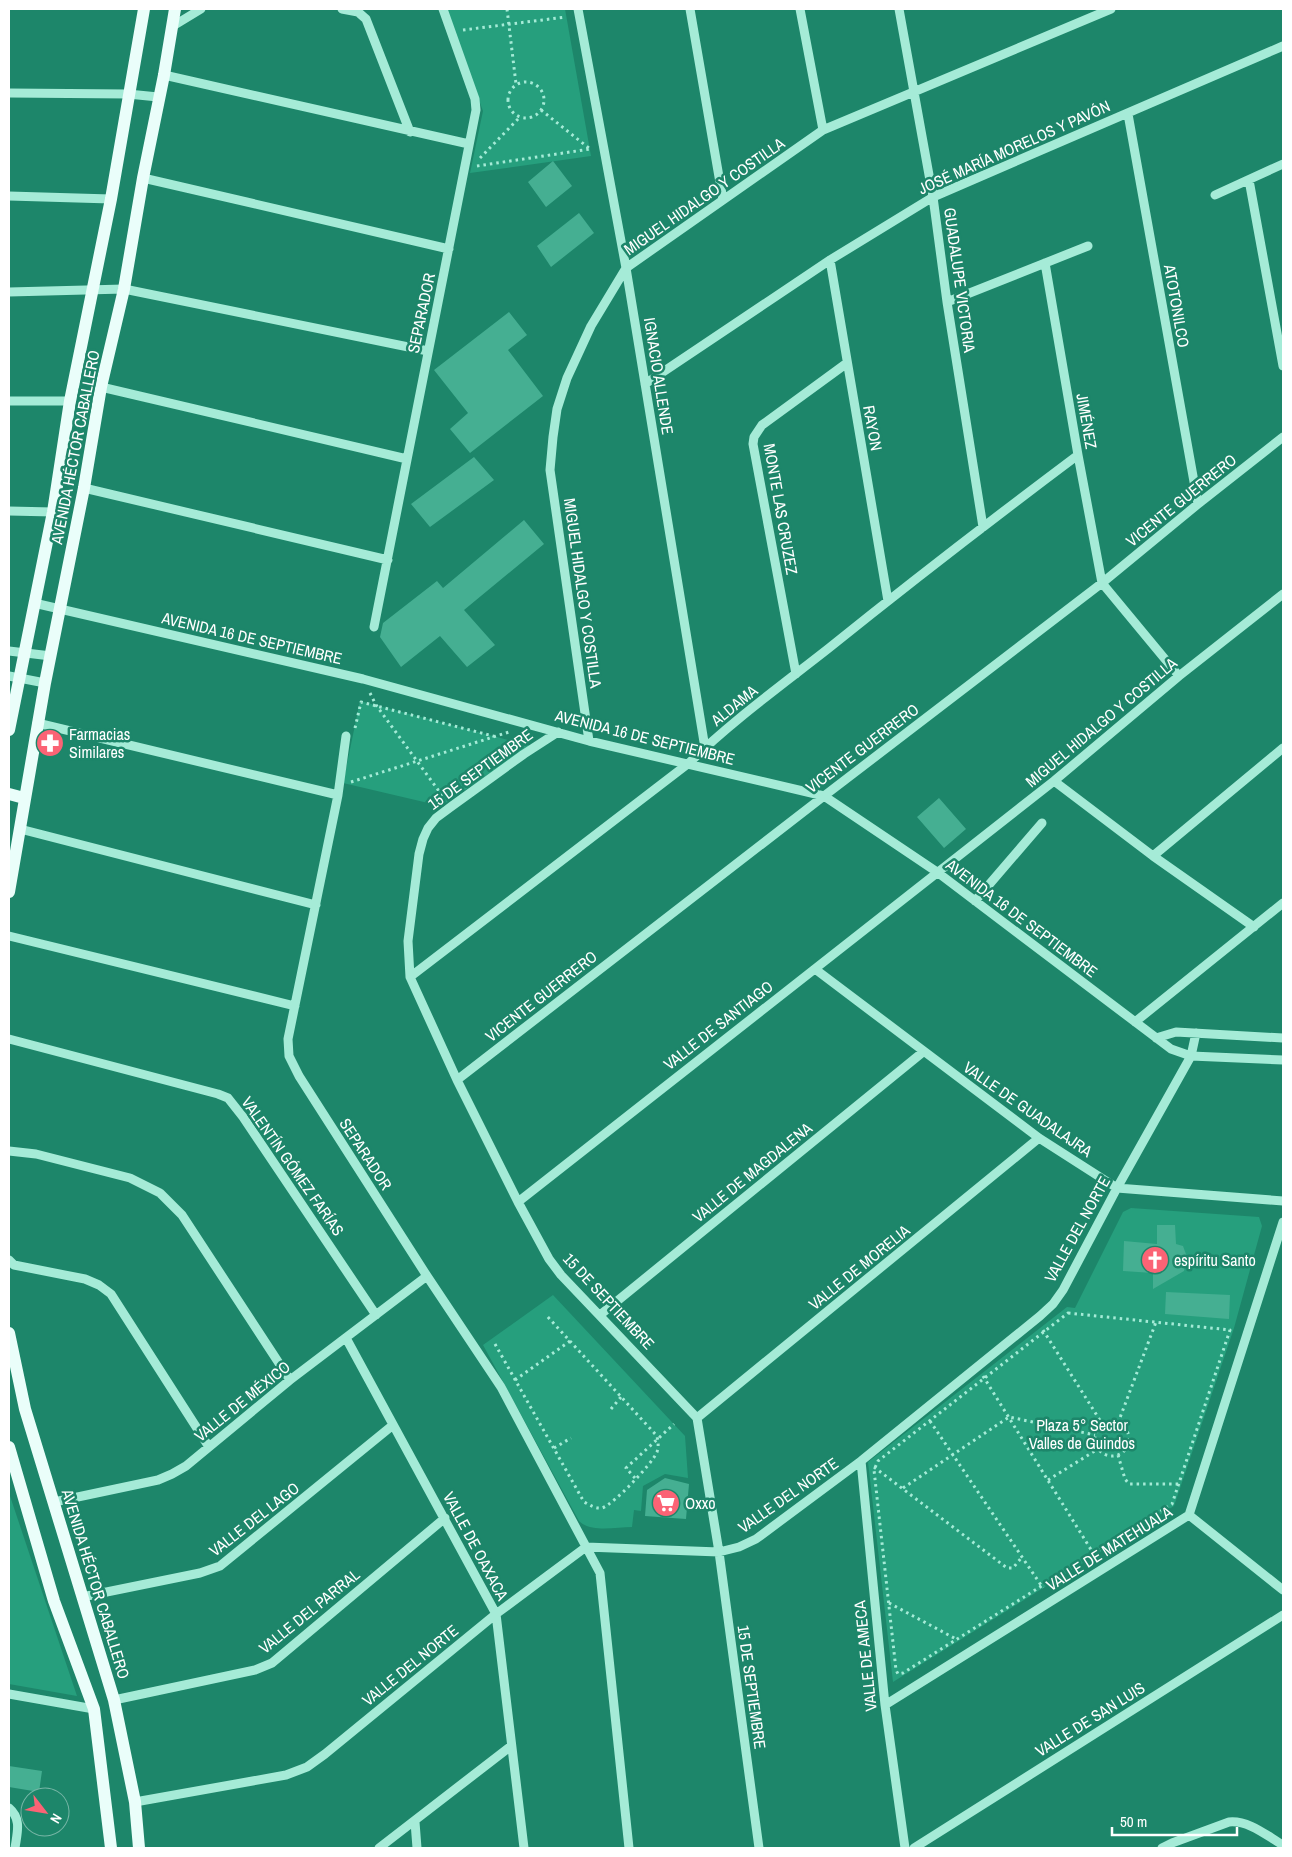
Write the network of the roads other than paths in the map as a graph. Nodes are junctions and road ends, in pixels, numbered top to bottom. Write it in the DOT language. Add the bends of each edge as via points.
graph roads {
  1 [pos="144,9"];
  2 [pos="175,9"];
  3 [pos="202,9"];
  4 [pos="342,9"];
  5 [pos="443,9"];
  6 [pos="578,9"];
  7 [pos="690,9"];
  8 [pos="800,9"];
  9 [pos="899,9"];
  10 [pos="1111,9"];
  11 [pos="173,26"];
  12 [pos="1283,46"];
  13 [pos="164,75"];
  14 [pos="914,91"];
  15 [pos="9,93"];
  16 [pos="128,94"];
  17 [pos="158,97"];
  18 [pos="1128,114"];
  19 [pos="823,130"];
  20 [pos="410,132"];
  21 [pos="469,144"];
  22 [pos="1283,164"];
  23 [pos="143,178"];
  24 [pos="1249,180"];
  25 [pos="1215,195"];
  26 [pos="9,196"];
  27 [pos="933,197"];
  28 [pos="111,199"];
  29 [pos="723,200"];
  30 [pos="1088,246"];
  31 [pos="450,249"];
  32 [pos="830,260"];
  33 [pos="1045,263"];
  34 [pos="626,268"];
  35 [pos="124,289"];
  36 [pos="92,291"];
  37 [pos="9,292"];
  38 [pos="947,302"];
  39 [pos="428,351"];
  40 [pos="846,363"];
  41 [pos="1283,366"];
  42 [pos="645,384"];
  43 [pos="101,387"];
  44 [pos="9,401"];
  45 [pos="70,401"];
  46 [pos="1283,438"];
  47 [pos="1078,455"];
  48 [pos="407,459"];
  49 [pos="84,488"];
  50 [pos="1198,504"];
  51 [pos="9,511"];
  52 [pos="52,512"];
  53 [pos="983,527"];
  54 [pos="388,560"];
  55 [pos="1102,584"];
  56 [pos="1283,594"];
  57 [pos="888,601"];
  58 [pos="34,603"];
  59 [pos="60,609"];
  60 [pos="374,627"];
  61 [pos="9,651"];
  62 [pos="24,652"];
  63 [pos="51,656"];
  64 [pos="796,674"];
  65 [pos="1179,676"];
  66 [pos="14,677"];
  67 [pos="45,683"];
  68 [pos="12,704"];
  69 [pos="37,723"];
  70 [pos="9,730"];
  71 [pos="558,732"];
  72 [pos="346,736"];
  73 [pos="589,742"];
  74 [pos="705,748"];
  75 [pos="1283,748"];
  76 [pos="689,764"];
  77 [pos="1054,781"];
  78 [pos="338,791"];
  79 [pos="9,794"];
  80 [pos="824,796"];
  81 [pos="24,798"];
  82 [pos="1042,823"];
  83 [pos="20,829"];
  84 [pos="1153,856"];
  85 [pos="937,872"];
  86 [pos="9,892"];
  87 [pos="975,901"];
  88 [pos="1283,903"];
  89 [pos="316,905"];
  90 [pos="1254,927"];
  91 [pos="9,936"];
  92 [pos="815,969"];
  93 [pos="410,977"];
  94 [pos="295,1006"];
  95 [pos="1135,1022"];
  96 [pos="1196,1033"];
  97 [pos="1156,1038"];
  98 [pos="1283,1038"];
  99 [pos="9,1039"];
  100 [pos="923,1052"];
  101 [pos="1191,1056"];
  102 [pos="1283,1060"];
  103 [pos="457,1080"];
  104 [pos="1040,1138"];
  105 [pos="9,1151"];
  106 [pos="1117,1188"];
  107 [pos="1283,1201"];
  108 [pos="518,1202"];
  109 [pos="1283,1222"];
  110 [pos="10,1264"];
  111 [pos="427,1276"];
  112 [pos="376,1314"];
  113 [pos="600,1315"];
  114 [pos="9,1333"];
  115 [pos="346,1338"];
  116 [pos="290,1380"];
  117 [pos="697,1418"];
  118 [pos="393,1425"];
  119 [pos="9,1447"];
  120 [pos="209,1447"];
  121 [pos="865,1461"];
  122 [pos="54,1502"];
  123 [pos="1189,1515"];
  124 [pos="445,1518"];
  125 [pos="586,1547"];
  126 [pos="719,1552"];
  127 [pos="1283,1590"];
  128 [pos="82,1597"];
  129 [pos="496,1614"];
  130 [pos="1283,1615"];
  131 [pos="9,1694"];
  132 [pos="114,1700"];
  133 [pos="884,1704"];
  134 [pos="94,1709"];
  135 [pos="511,1746"];
  136 [pos="134,1802"];
  137 [pos="9,1808"];
  138 [pos="415,1822"];
  139 [pos="1283,1846"];
  140 [pos="15,1848"];
  141 [pos="111,1848"];
  142 [pos="139,1848"];
  143 [pos="379,1848"];
  144 [pos="417,1848"];
  145 [pos="524,1848"];
  146 [pos="629,1848"];
  147 [pos="759,1848"];
  148 [pos="905,1848"];
  149 [pos="914,1848"];
  150 [pos="1162,1848"];
  1 -- 16 [label="main road, AVENIDA HÉCTOR CABALLERO"];
  2 -- 11 [label="main road, AVENIDA HÉCTOR CABALLERO"];
  3 -- 11 [label="street"];
  4 -- 20 [label="street" via="358,12 366,19"];
  5 -- 21 [label="street, SEPARADOR" via="475,99 475,125"];
  6 -- 34 [label="street, IGNACIO ALLENDE"];
  7 -- 29 [label="street"];
  8 -- 19 [label="street"];
  9 -- 14 [label="street, GUADALUPE VICTORIA"];
  10 -- 14 [label="street, MIGUEL HIDALGO Y COSTILLA"];
  11 -- 13 [label="main road, AVENIDA HÉCTOR CABALLERO"];
  12 -- 18 [label="street, JOSÉ MARÍA MORELOS Y PAVÓN"];
  13 -- 17 [label="main road, AVENIDA HÉCTOR CABALLERO"];
  13 -- 20 [label="street"];
  14 -- 19 [label="street, MIGUEL HIDALGO Y COSTILLA"];
  14 -- 27 [label="street, GUADALUPE VICTORIA"];
  15 -- 16 [label="street"];
  16 -- 17 [label="street"];
  16 -- 28 [label="main road, AVENIDA HÉCTOR CABALLERO"];
  17 -- 23 [label="main road, AVENIDA HÉCTOR CABALLERO"];
  18 -- 27 [label="street, JOSÉ MARÍA MORELOS Y PAVÓN"];
  18 -- 50 [label="street, ATOTONILCO"];
  19 -- 29 [label="street, MIGUEL HIDALGO Y COSTILLA"];
  20 -- 21 [label="street"];
  21 -- 31 [label="street, SEPARADOR"];
  22 -- 24 [label="street"];
  23 -- 31 [label="street"];
  23 -- 35 [label="main road, AVENIDA HÉCTOR CABALLERO"];
  24 -- 25 [label="street"];
  24 -- 41 [label="street"];
  26 -- 28 [label="street"];
  27 -- 32 [label="street, JOSÉ MARÍA MORELOS Y PAVÓN"];
  27 -- 38 [label="street, GUADALUPE VICTORIA"];
  28 -- 36 [label="main road, AVENIDA HÉCTOR CABALLERO"];
  29 -- 34 [label="street, MIGUEL HIDALGO Y COSTILLA"];
  30 -- 33 [label="street"];
  31 -- 39 [label="street, SEPARADOR"];
  32 -- 40 [label="street, RAYON"];
  32 -- 42 [label="street, JOSÉ MARÍA MORELOS Y PAVÓN"];
  33 -- 38 [label="street"];
  33 -- 47 [label="street, JIMÉNEZ"];
  34 -- 42 [label="street, IGNACIO ALLENDE"];
  34 -- 73 [label="street, MIGUEL HIDALGO Y COSTILLA" via="580,348 557,409 552,437 550,470"];
  35 -- 36 [label="street"];
  35 -- 39 [label="street"];
  35 -- 43 [label="main road, AVENIDA HÉCTOR CABALLERO"];
  36 -- 37 [label="street"];
  36 -- 45 [label="main road, AVENIDA HÉCTOR CABALLERO"];
  38 -- 53 [label="street, GUADALUPE VICTORIA"];
  39 -- 48 [label="street, SEPARADOR"];
  40 -- 57 [label="street, RAYON"];
  40 -- 64 [label="street, MONTE LAS CRUZEZ" via="762,425 754,437"];
  42 -- 74 [label="street, IGNACIO ALLENDE"];
  43 -- 48 [label="street"];
  43 -- 49 [label="main road, AVENIDA HÉCTOR CABALLERO"];
  44 -- 45 [label="street"];
  45 -- 52 [label="main road, AVENIDA HÉCTOR CABALLERO"];
  46 -- 50 [label="street, VICENTE GUERRERO"];
  47 -- 53 [label="street, ALDAMA"];
  47 -- 55 [label="street, JIMÉNEZ"];
  48 -- 54 [label="street, SEPARADOR"];
  49 -- 54 [label="street"];
  49 -- 59 [label="main road, AVENIDA HÉCTOR CABALLERO"];
  50 -- 55 [label="street, VICENTE GUERRERO"];
  51 -- 52 [label="street"];
  52 -- 58 [label="main road, AVENIDA HÉCTOR CABALLERO"];
  53 -- 57 [label="street, ALDAMA"];
  54 -- 60 [label="street, SEPARADOR"];
  55 -- 65 [label="street"];
  55 -- 80 [label="street, VICENTE GUERRERO"];
  56 -- 65 [label="street, MIGUEL HIDALGO Y COSTILLA"];
  57 -- 64 [label="street, ALDAMA"];
  58 -- 59 [label="street, AVENIDA 16 DE SEPTIEMBRE"];
  58 -- 62 [label="main road, AVENIDA HÉCTOR CABALLERO"];
  59 -- 63 [label="main road, AVENIDA HÉCTOR CABALLERO"];
  59 -- 71 [label="street, AVENIDA 16 DE SEPTIEMBRE" via="363,679"];
  61 -- 62 [label="street"];
  62 -- 63 [label="street"];
  62 -- 66 [label="main road, AVENIDA HÉCTOR CABALLERO"];
  63 -- 67 [label="main road, AVENIDA HÉCTOR CABALLERO"];
  64 -- 74 [label="street, ALDAMA"];
  65 -- 77 [label="street, MIGUEL HIDALGO Y COSTILLA"];
  66 -- 67 [label="street"];
  66 -- 68 [label="main road, AVENIDA HÉCTOR CABALLERO"];
  67 -- 69 [label="main road, AVENIDA HÉCTOR CABALLERO"];
  68 -- 70 [label="main road, AVENIDA HÉCTOR CABALLERO"];
  69 -- 78 [label="street"];
  69 -- 81 [label="main road, AVENIDA HÉCTOR CABALLERO"];
  71 -- 73 [label="street, AVENIDA 16 DE SEPTIEMBRE"];
  71 -- 93 [label="street, 15 DE SEPTIEMBRE" via="450,807 428,828 419,854 408,941"];
  72 -- 78 [label="street, SEPARADOR"];
  73 -- 76 [label="street, AVENIDA 16 DE SEPTIEMBRE"];
  74 -- 76 [label="street, ALDAMA"];
  75 -- 84 [label="street"];
  76 -- 80 [label="street, AVENIDA 16 DE SEPTIEMBRE"];
  76 -- 93 [label="street, ALDAMA"];
  77 -- 84 [label="street"];
  77 -- 85 [label="street, MIGUEL HIDALGO Y COSTILLA"];
  78 -- 89 [label="street, SEPARADOR"];
  79 -- 81 [label="main road"];
  80 -- 85 [label="street, AVENIDA 16 DE SEPTIEMBRE"];
  80 -- 103 [label="street, VICENTE GUERRERO"];
  81 -- 83 [label="main road, AVENIDA HÉCTOR CABALLERO"];
  82 -- 87 [label="street"];
  83 -- 86 [label="main road, AVENIDA HÉCTOR CABALLERO"];
  83 -- 89 [label="street"];
  84 -- 90 [label="street"];
  85 -- 87 [label="street, AVENIDA 16 DE SEPTIEMBRE"];
  85 -- 92 [label="street, VALLE DE SANTIAGO"];
  87 -- 95 [label="street, AVENIDA 16 DE SEPTIEMBRE"];
  88 -- 90 [label="street"];
  89 -- 94 [label="street, SEPARADOR"];
  90 -- 95 [label="street"];
  91 -- 94 [label="street"];
  92 -- 100 [label="street, VALLE DE GUADALAJRA"];
  92 -- 108 [label="street, VALLE DE SANTIAGO"];
  93 -- 103 [label="street, 15 DE SEPTIEMBRE"];
  94 -- 111 [label="street, SEPARADOR" via="288,1049 295,1069"];
  95 -- 97 [label="street, AVENIDA 16 DE SEPTIEMBRE"];
  96 -- 97 [label="street" via="1176,1032"];
  96 -- 98 [label="street"];
  96 -- 101 [label="street, VALLE DEL NORTE"];
  97 -- 101 [label="street, AVENIDA 16 DE SEPTIEMBRE"];
  99 -- 112 [label="street, VALENTÍN GÓMEZ FARÍAS" via="228,1098"];
  100 -- 104 [label="street, VALLE DE GUADALAJRA"];
  100 -- 113 [label="street, VALLE DE MAGDALENA"];
  101 -- 102 [label="street, AVENIDA 16 DE SEPTIEMBRE"];
  101 -- 106 [label="street, VALLE DEL NORTE"];
  103 -- 108 [label="street, 15 DE SEPTIEMBRE"];
  104 -- 106 [label="street, VALLE DE GUADALAJRA"];
  104 -- 117 [label="street, VALLE DE MORELIA"];
  105 -- 116 [label="street" via="36,1154 130,1178 160,1193 182,1215"];
  106 -- 107 [label="street, VALLE DE GUADALAJRA"];
  106 -- 121 [label="street, VALLE DEL NORTE" via="1052,1304"];
  108 -- 113 [label="street, 15 DE SEPTIEMBRE" via="549,1259"];
  109 -- 123 [label="street, VALLE DE MATEHUALA"];
  110 -- 120 [label="street" via="85,1279 111,1294"];
  111 -- 112 [label="street, VALLE DE MÉXICO"];
  111 -- 125 [label="street, SEPARADOR" via="501,1387"];
  112 -- 115 [label="street, VALLE DE MÉXICO"];
  113 -- 117 [label="street, 15 DE SEPTIEMBRE"];
  114 -- 122 [label="main road, AVENIDA HÉCTOR CABALLERO" via="25,1409"];
  115 -- 116 [label="street, VALLE DE MÉXICO"];
  115 -- 118 [label="street, VALLE DE OAXACA"];
  116 -- 120 [label="street, VALLE DE MÉXICO"];
  117 -- 126 [label="street, 15 DE SEPTIEMBRE"];
  118 -- 124 [label="street, VALLE DE OAXACA"];
  118 -- 128 [label="street, VALLE DEL LAGO" via="220,1566"];
  119 -- 134 [label="main road" via="54,1601"];
  120 -- 122 [label="street, VALLE DE MÉXICO" via="172,1474 158,1480"];
  121 -- 126 [label="street, VALLE DEL NORTE" via="756,1539"];
  121 -- 133 [label="street, VALLE DE AMECA"];
  122 -- 128 [label="main road, AVENIDA HÉCTOR CABALLERO"];
  123 -- 127 [label="street"];
  123 -- 133 [label="street, VALLE DE MATEHUALA"];
  124 -- 129 [label="street, VALLE DE OAXACA"];
  124 -- 132 [label="street, VALLE DEL PARRAL" via="272,1663 255,1670"];
  125 -- 126 [label="street, VALLE DEL NORTE"];
  125 -- 129 [label="street, VALLE DEL NORTE"];
  125 -- 146 [label="street" via="600,1573"];
  126 -- 147 [label="street, 15 DE SEPTIEMBRE"];
  128 -- 132 [label="main road, AVENIDA HÉCTOR CABALLERO"];
  129 -- 135 [label="street, VALLE DE OAXACA"];
  129 -- 136 [label="street, VALLE DEL NORTE" via="307,1767 286,1775"];
  130 -- 149 [label="street, VALLE DE SAN LUIS"];
  131 -- 134 [label="street"];
  132 -- 136 [label="main road, AVENIDA HÉCTOR CABALLERO"];
  133 -- 148 [label="street, VALLE DE AMECA"];
  134 -- 141 [label="main road"];
  135 -- 138 [label="street"];
  135 -- 145 [label="street, VALLE DE OAXACA"];
  136 -- 142 [label="main road, AVENIDA HÉCTOR CABALLERO"];
  137 -- 140 [label="street" via="19,1824"];
  138 -- 143 [label="street"];
  138 -- 144 [label="street"];
  139 -- 150 [label="street" via="1239,1821"];
}
